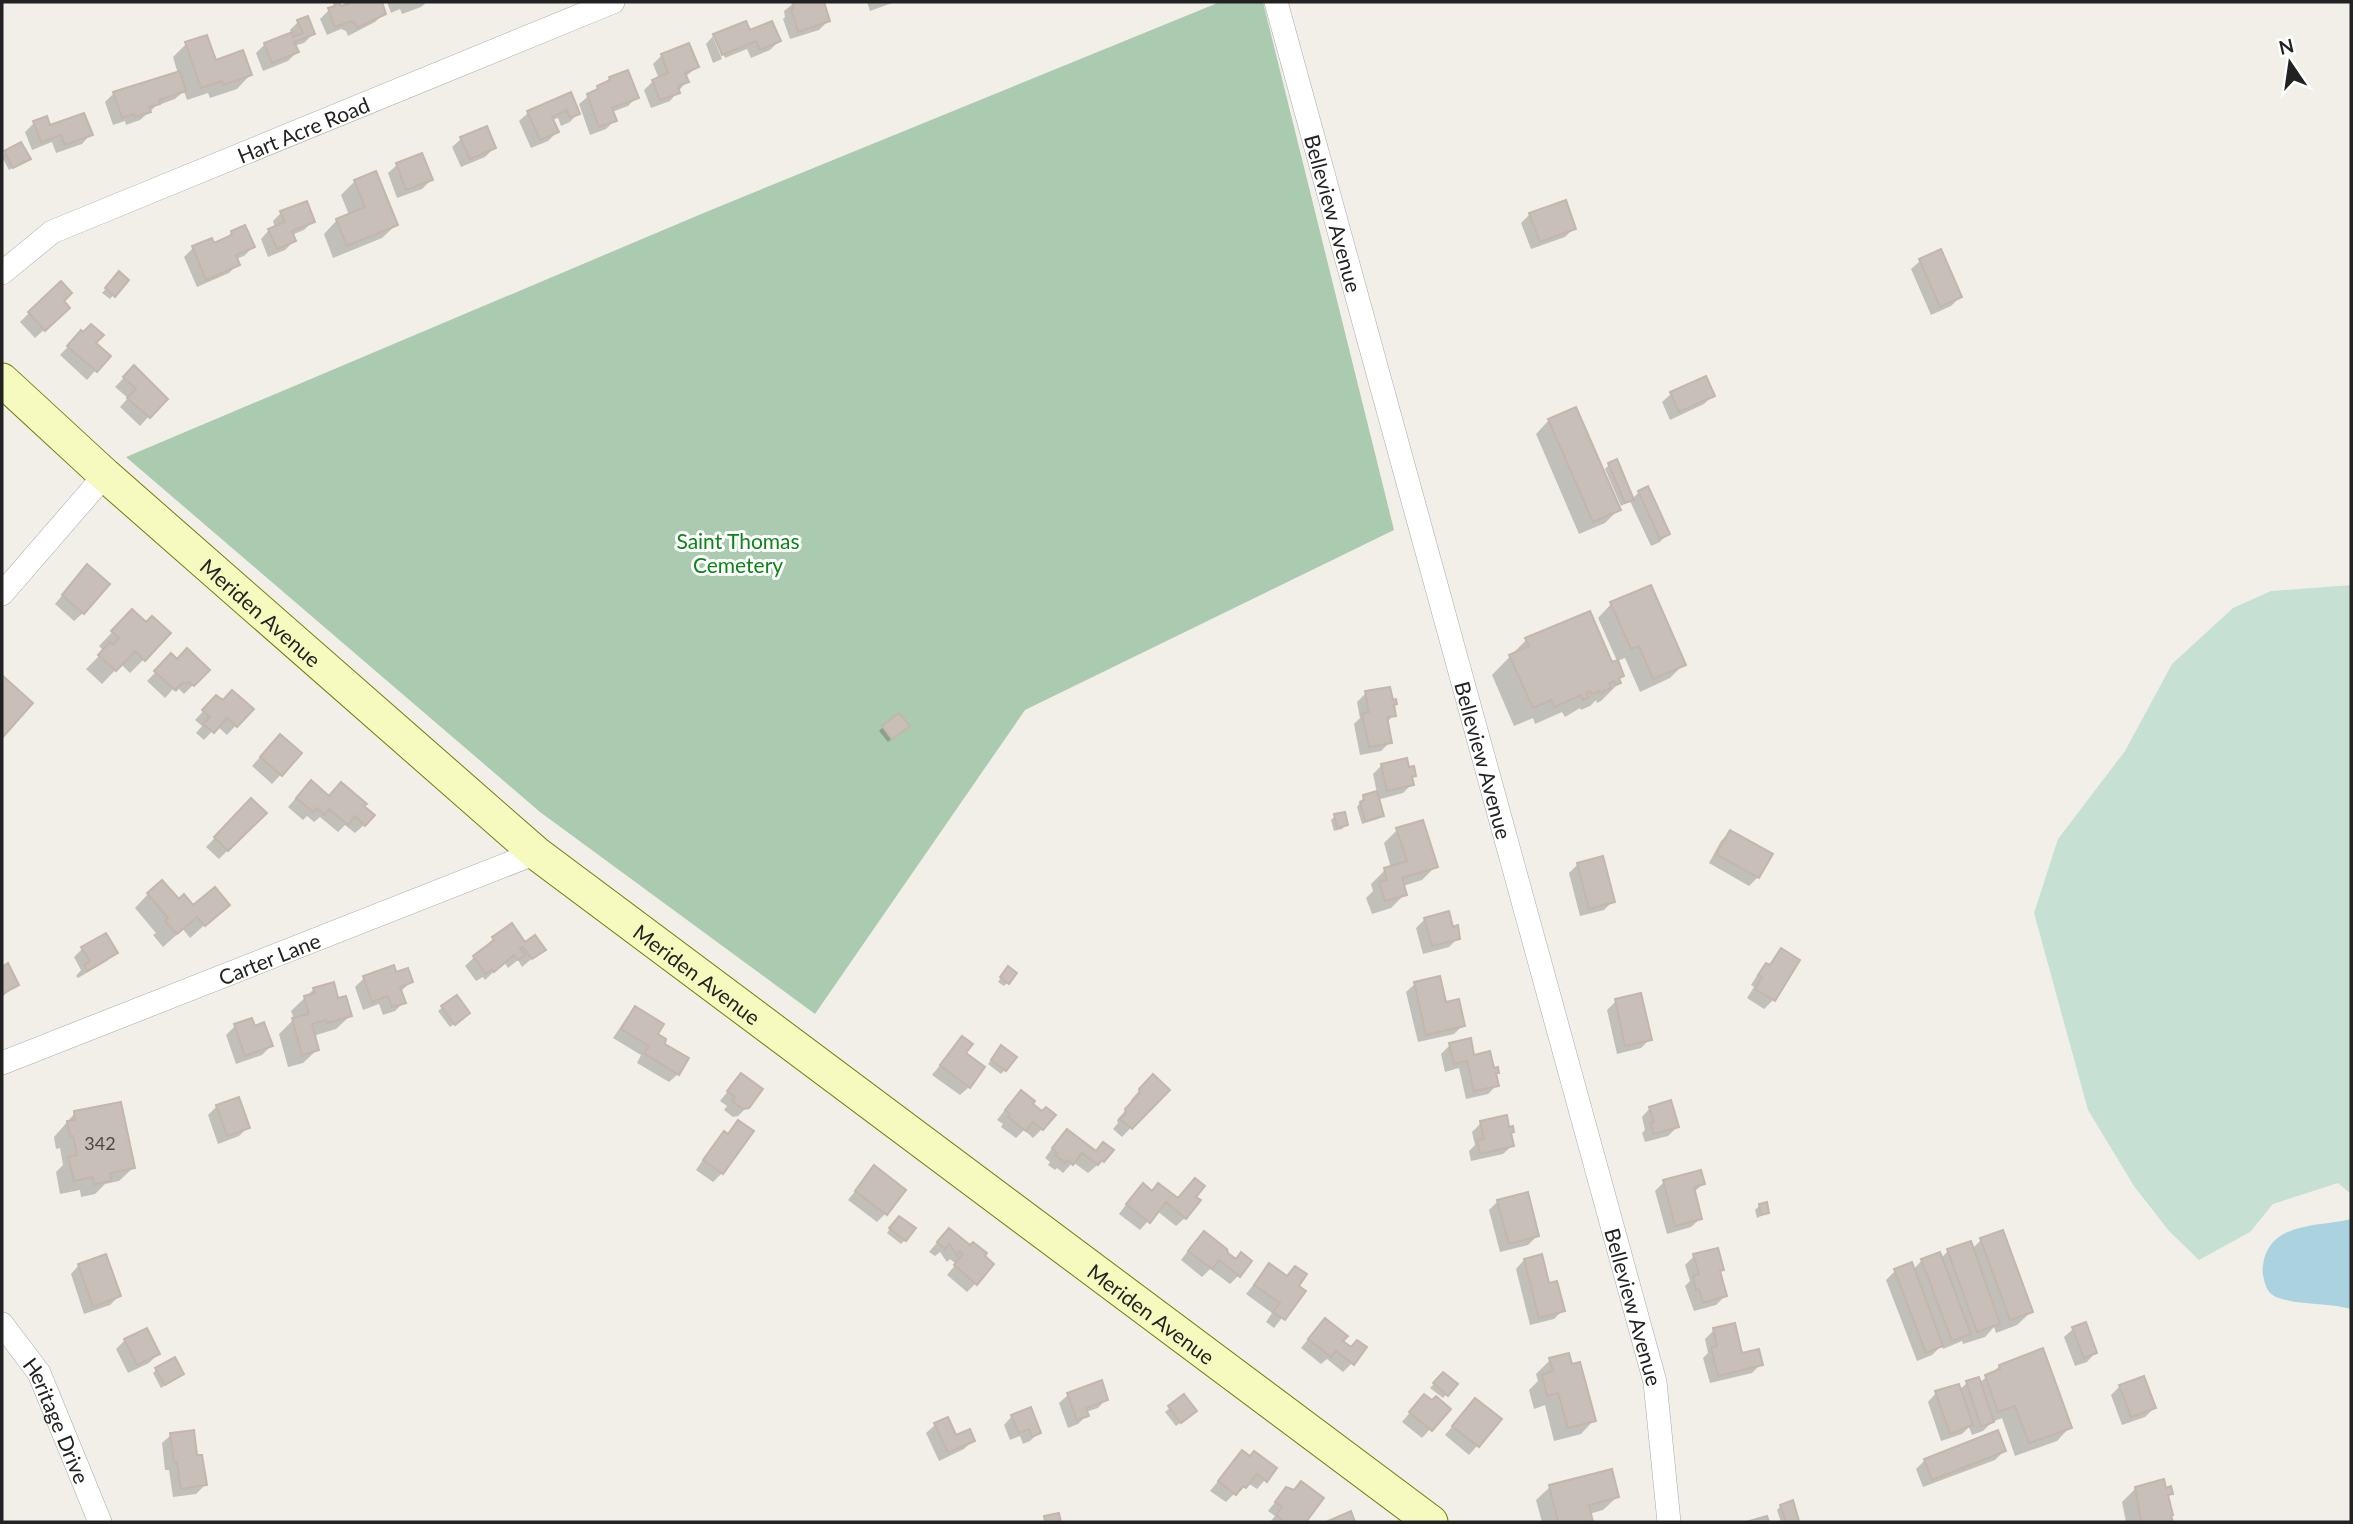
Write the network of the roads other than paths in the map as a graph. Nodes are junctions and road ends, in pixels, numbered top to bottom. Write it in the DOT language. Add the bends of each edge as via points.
graph roads {
  1 [pos="613,2"];
  2 [pos="1276,2"];
  3 [pos="2,274"];
  4 [pos="2,380"];
  5 [pos="105,475"];
  6 [pos="2,594"];
  7 [pos="536,853"];
  8 [pos="2,1063"];
  9 [pos="2,1325"];
  10 [pos="100,1522"];
  11 [pos="1431,1522"];
  12 [pos="1669,1522"];
  1 -- 3 [label="street, Hart Acre Road" via="52,232"];
  2 -- 12 [label="street, Belleview Avenue" via="1655,1382"];
  4 -- 5 [label="main road, Meriden Avenue"];
  5 -- 6 [label="street"];
  5 -- 7 [label="main road, Meriden Avenue"];
  7 -- 8 [label="street, Carter Lane"];
  7 -- 11 [label="main road, Meriden Avenue"];
  9 -- 10 [label="street, Heritage Drive" via="39,1373"];
}
